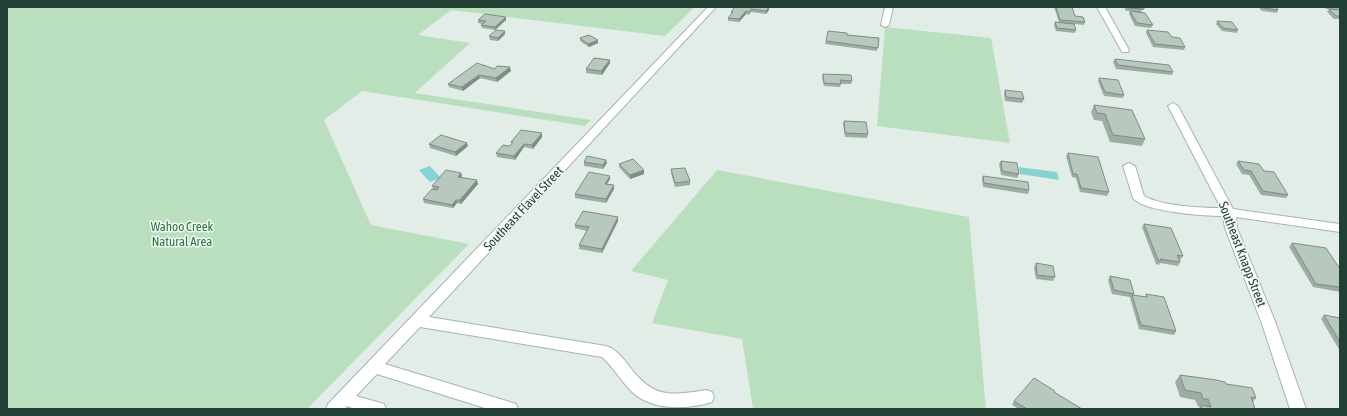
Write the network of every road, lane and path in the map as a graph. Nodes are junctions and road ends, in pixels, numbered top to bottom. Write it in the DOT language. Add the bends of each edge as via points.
graph roads {
  1 [pos="712,7"];
  2 [pos="889,7"];
  3 [pos="1101,7"];
  4 [pos="885,25"];
  5 [pos="1125,50"];
  6 [pos="1172,106"];
  7 [pos="1129,166"];
  8 [pos="1229,212"];
  9 [pos="1340,228"];
  10 [pos="418,321"];
  11 [pos="374,367"];
  12 [pos="706,397"];
  13 [pos="339,404"];
  14 [pos="378,409"];
  15 [pos="510,409"];
  16 [pos="1298,409"];
  1 -- 10 [label="street, Southeast Flavel Street"];
  2 -- 4 [label="street"];
  3 -- 5 [label="street"];
  6 -- 8 [label="street, Southeast Knapp Street"];
  7 -- 8 [label="street" via="1139,198 1150,204 1208,212"];
  8 -- 9 [label="street"];
  8 -- 16 [label="street, Southeast Knapp Street" via="1231,228 1269,324"];
  10 -- 11 [label="street, Southeast Flavel Street"];
  10 -- 12 [label="street" via="606,352 617,360 646,395 664,400 685,401"];
  11 -- 13 [label="street, Southeast Flavel Street"];
  11 -- 15 [label="street"];
  13 -- 14 [label="street"];
}
